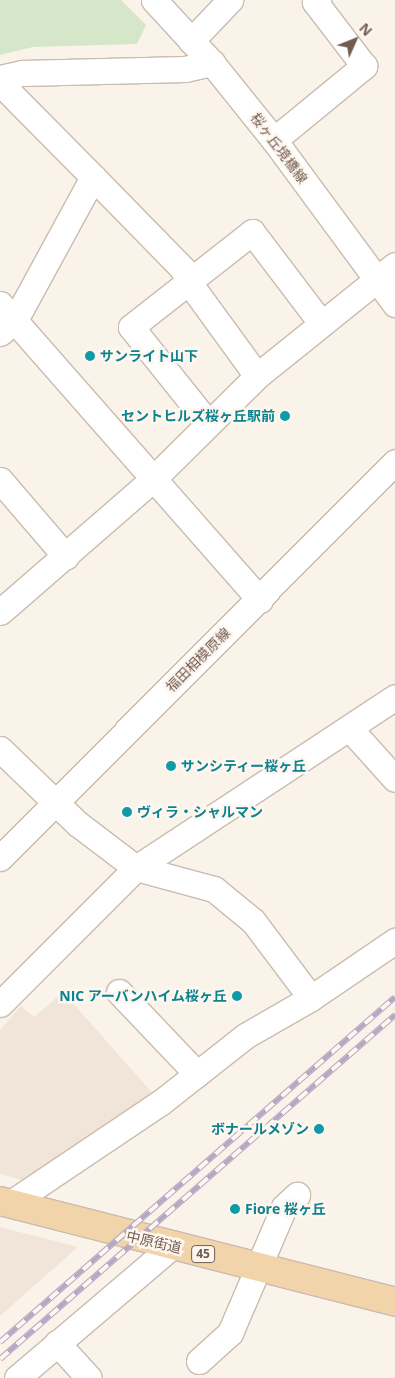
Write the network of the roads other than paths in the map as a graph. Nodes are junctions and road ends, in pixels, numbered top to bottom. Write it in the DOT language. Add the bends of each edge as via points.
graph roads {
  1 [pos="230,0"];
  2 [pos="318,0"];
  3 [pos="158,5"];
  4 [pos="191,40"];
  5 [pos="212,63"];
  6 [pos="0,78"];
  7 [pos="0,83"];
  8 [pos="274,140"];
  9 [pos="93,177"];
  10 [pos="386,272"];
  11 [pos="188,281"];
  12 [pos="395,304"];
  13 [pos="5,319"];
  14 [pos="321,323"];
  15 [pos="257,376"];
  16 [pos="208,423"];
  17 [pos="395,462"];
  18 [pos="153,479"];
  19 [pos="0,480"];
  20 [pos="66,557"];
  21 [pos="260,600"];
  22 [pos="0,612"];
  23 [pos="395,697"];
  24 [pos="350,729"];
  25 [pos="0,749"];
  26 [pos="395,779"];
  27 [pos="57,802"];
  28 [pos="0,858"];
  29 [pos="136,868"];
  30 [pos="395,941"];
  31 [pos="118,992"];
  32 [pos="311,998"];
  33 [pos="0,1004"];
  34 [pos="197,1074"];
  35 [pos="296,1195"];
  36 [pos="6,1202"];
  37 [pos="172,1246"];
  38 [pos="257,1269"];
  39 [pos="395,1302"];
  40 [pos="57,1343"];
  41 [pos="198,1360"];
  42 [pos="17,1378"];
  43 [pos="90,1378"];
  1 -- 4 [label="street"];
  2 -- 8 [label="street" via="316,2 364,66"];
  3 -- 4 [label="street, 桜ヶ丘境橋線"];
  4 -- 5 [label="street, 桜ヶ丘境橋線"];
  5 -- 6 [label="street" via="185,69 22,73"];
  5 -- 8 [label="street, 桜ヶ丘境橋線"];
  7 -- 9 [label="street"];
  8 -- 10 [label="street, 桜ヶ丘境橋線"];
  9 -- 11 [label="street" via="167,250 183,269"];
  9 -- 13 [label="street"];
  10 -- 12 [label="street, 桜ヶ丘境橋線"];
  10 -- 14 [label="street"];
  11 -- 14 [label="street" via="252,232"];
  11 -- 15 [label="street"];
  11 -- 16 [label="street" via="131,327"];
  13 -- 18 [label="street"];
  14 -- 15 [label="street"];
  15 -- 16 [label="street"];
  16 -- 18 [label="street"];
  17 -- 21 [label="street, 福田相模原線"];
  18 -- 20 [label="street"];
  18 -- 21 [label="street"];
  19 -- 20 [label="street"];
  20 -- 22 [label="street"];
  21 -- 27 [label="street, 福田相模原線"];
  23 -- 24 [label="street"];
  24 -- 26 [label="street"];
  24 -- 29 [label="street"];
  25 -- 27 [label="street"];
  27 -- 28 [label="street, 福田相模原線"];
  27 -- 29 [label="street" via="78,824"];
  29 -- 32 [label="street" via="214,889 252,921"];
  29 -- 33 [label="street"];
  30 -- 32 [label="street"];
  31 -- 34 [label="street"];
  32 -- 34 [label="street" via="245,1036"];
  34 -- 36 [label="street" via="160,1103"];
  35 -- 38 [label="street" via="284,1207"];
  36 -- 37 [label="main road, 中原街道 / 45"];
  37 -- 38 [label="main road, 中原街道 / 45"];
  37 -- 40 [label="street"];
  38 -- 39 [label="main road, 中原街道 / 45"];
  38 -- 41 [label="street" via="230,1333"];
  40 -- 42 [label="street"];
  40 -- 43 [label="street"];
}
